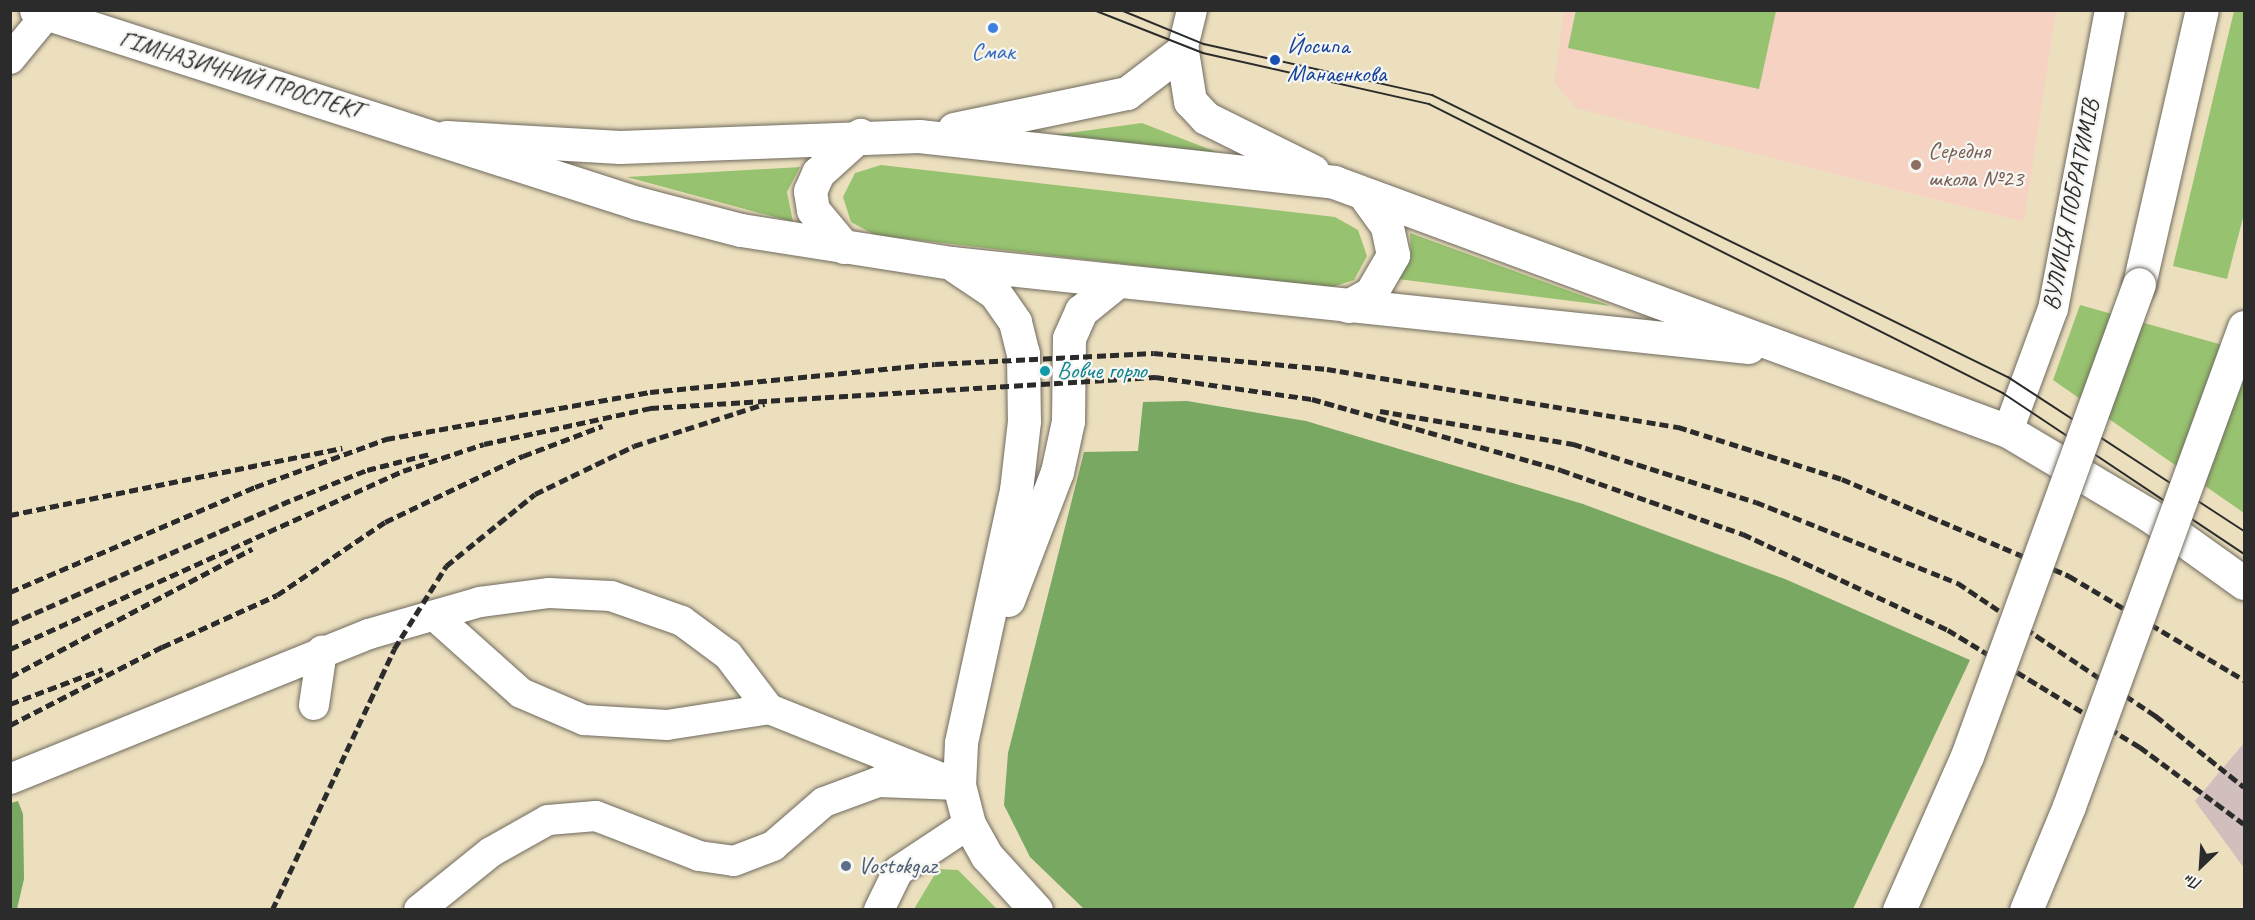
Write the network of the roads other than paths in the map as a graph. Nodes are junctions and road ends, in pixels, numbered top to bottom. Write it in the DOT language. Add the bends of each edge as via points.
graph roads {
  1 [pos="1192,10"];
  2 [pos="2110,10"];
  3 [pos="2202,10"];
  4 [pos="42,12"];
  5 [pos="1182,51"];
  6 [pos="10,59"];
  7 [pos="860,135"];
  8 [pos="919,136"];
  9 [pos="446,137"];
  10 [pos="1334,182"];
  11 [pos="1367,198"];
  12 [pos="844,248"];
  13 [pos="951,263"];
  14 [pos="1118,281"];
  15 [pos="1348,306"];
  16 [pos="2244,327"];
  17 [pos="1778,350"];
  18 [pos="2008,431"];
  19 [pos="2244,583"];
  20 [pos="436,616"];
  21 [pos="322,651"];
  22 [pos="975,669"];
  23 [pos="314,705"];
  24 [pos="770,709"];
  25 [pos="10,779"];
  26 [pos="959,785"];
  27 [pos="969,824"];
  28 [pos="419,909"];
  29 [pos="879,909"];
  30 [pos="1036,909"];
  31 [pos="1899,909"];
  32 [pos="2026,909"];
  1 -- 5 [label="street"];
  2 -- 18 [label="street, ВУЛИЦЯ ПОБРАТИМІВ" via="2053,309"];
  3 -- 31 [label="main road, bridge" via="2139,284 1967,756"];
  4 -- 6 [label="street"];
  4 -- 9 [label="main road, ГІМНАЗИЧНИЙ ПРОСПЕКТ"];
  5 -- 8 [label="main road" via="1127,93"];
  5 -- 10 [label="main road" via="1190,101 1206,118"];
  7 -- 8 [label="main road, ГІМНАЗИЧНИЙ ПРОСПЕКТ"];
  7 -- 9 [label="main road, ГІМНАЗИЧНИЙ ПРОСПЕКТ" via="620,147"];
  7 -- 12 [label="main road" via="831,158 810,190 813,210"];
  8 -- 10 [label="main road"];
  9 -- 12 [label="main road, ГІМНАЗИЧНИЙ ПРОСПЕКТ" via="637,203 741,230"];
  10 -- 11 [label="main road"];
  11 -- 15 [label="main road" via="1386,226 1393,255 1371,293"];
  11 -- 17 [label="main road" via="1640,291"];
  12 -- 13 [label="main road, ГІМНАЗИЧНИЙ ПРОСПЕКТ"];
  13 -- 14 [label="main road, ГІМНАЗИЧНИЙ ПРОСПЕКТ"];
  13 -- 22 [label="main road" via="995,292 1015,322 1023,353 1024,421 1016,490"];
  14 -- 15 [label="main road, ГІМНАЗИЧНИЙ ПРОСПЕКТ"];
  14 -- 22 [label="main road" via="1081,311 1069,338 1068,421 1057,472"];
  15 -- 17 [label="main road, ГІМНАЗИЧНИЙ ПРОСПЕКТ"];
  16 -- 32 [label="main road, bridge" via="2069,806"];
  17 -- 18 [label="main road"];
  18 -- 19 [label="main road" via="2149,515"];
  20 -- 21 [label="street"];
  20 -- 24 [label="street" via="522,693 584,720 668,725"];
  20 -- 24 [label="street" via="480,602 549,593 611,596 682,621 728,655"];
  21 -- 23 [label="street"];
  21 -- 25 [label="street"];
  22 -- 26 [label="main road"];
  24 -- 26 [label="street"];
  26 -- 27 [label="main road"];
  26 -- 28 [label="street" via="878,782 824,802 773,846 734,861 699,856 596,816 548,820 490,852"];
  27 -- 29 [label="street" via="916,854 898,871"];
  27 -- 30 [label="main road" via="987,856"];
}
